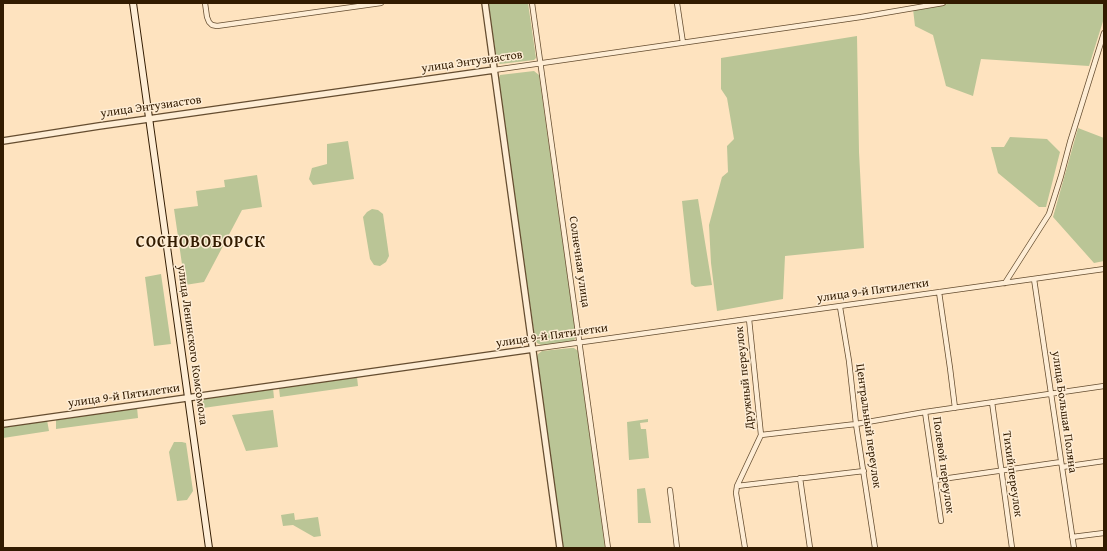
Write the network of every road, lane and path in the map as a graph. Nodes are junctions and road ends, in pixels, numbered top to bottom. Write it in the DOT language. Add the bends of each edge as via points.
graph roads {
  1 [pos="133,3"];
  2 [pos="205,3"];
  3 [pos="381,3"];
  4 [pos="485,3"];
  5 [pos="532,3"];
  6 [pos="677,3"];
  7 [pos="943,3"];
  8 [pos="1104,33"];
  9 [pos="683,43"];
  10 [pos="541,63"];
  11 [pos="494,70"];
  12 [pos="149,119"];
  13 [pos="3,141"];
  14 [pos="1104,269"];
  15 [pos="1034,279"];
  16 [pos="1005,283"];
  17 [pos="938,292"];
  18 [pos="840,307"];
  19 [pos="748,319"];
  20 [pos="579,343"];
  21 [pos="533,349"];
  22 [pos="1104,386"];
  23 [pos="1051,394"];
  24 [pos="188,398"];
  25 [pos="992,402"];
  26 [pos="954,408"];
  27 [pos="925,412"];
  28 [pos="3,424"];
  29 [pos="856,424"];
  30 [pos="761,436"];
  31 [pos="1104,461"];
  32 [pos="1061,462"];
  33 [pos="1062,467"];
  34 [pos="1002,470"];
  35 [pos="864,471"];
  36 [pos="800,478"];
  37 [pos="935,480"];
  38 [pos="737,486"];
  39 [pos="670,490"];
  40 [pos="941,521"];
  41 [pos="1104,533"];
  42 [pos="1072,537"];
  43 [pos="209,548"];
  44 [pos="560,548"];
  45 [pos="608,548"];
  46 [pos="677,548"];
  47 [pos="745,548"];
  48 [pos="810,548"];
  49 [pos="875,548"];
  50 [pos="1012,548"];
  51 [pos="1074,548"];
  1 -- 12 [label="main road, улица Ленинского Комсомола"];
  2 -- 3 [label="street" via="209,22 217,26"];
  4 -- 11 [label="street"];
  5 -- 10 [label="street, Солнечная улица"];
  6 -- 9 [label="street"];
  7 -- 9 [label="street, улица Энтузиастов" via="861,18"];
  8 -- 16 [label="street" via="1049,214"];
  9 -- 10 [label="street, улица Энтузиастов"];
  10 -- 11 [label="street, улица Энтузиастов"];
  10 -- 20 [label="street, Солнечная улица"];
  11 -- 12 [label="street, улица Энтузиастов"];
  11 -- 21 [label="street"];
  12 -- 13 [label="street, улица Энтузиастов"];
  12 -- 24 [label="main road, улица Ленинского Комсомола"];
  14 -- 15 [label="street, улица 9-й Пятилетки"];
  15 -- 16 [label="street, улица 9-й Пятилетки"];
  15 -- 23 [label="street, улица Большая Поляна"];
  16 -- 17 [label="street, улица 9-й Пятилетки"];
  17 -- 18 [label="street, улица 9-й Пятилетки"];
  17 -- 26 [label="street"];
  18 -- 19 [label="street, улица 9-й Пятилетки"];
  18 -- 29 [label="street, Центральный переулок"];
  19 -- 20 [label="street, улица 9-й Пятилетки"];
  19 -- 30 [label="street, Дружный переулок"];
  20 -- 21 [label="street, улица 9-й Пятилетки"];
  20 -- 45 [label="street, Солнечная улица"];
  21 -- 24 [label="street, улица 9-й Пятилетки"];
  21 -- 44 [label="street"];
  22 -- 23 [label="street"];
  23 -- 25 [label="street"];
  23 -- 32 [label="street, улица Большая Поляна"];
  24 -- 28 [label="street, улица 9-й Пятилетки"];
  24 -- 43 [label="main road, улица Ленинского Комсомола"];
  25 -- 26 [label="street"];
  25 -- 34 [label="street, Тихий переулок"];
  26 -- 27 [label="street"];
  27 -- 29 [label="street"];
  27 -- 37 [label="street, Полевой переулок"];
  29 -- 30 [label="street"];
  29 -- 35 [label="street, Центральный переулок"];
  30 -- 38 [label="street, Дружный переулок"];
  31 -- 33 [label="street"];
  32 -- 33 [label="street, улица Большая Поляна"];
  32 -- 34 [label="street"];
  33 -- 42 [label="street, улица Большая Поляна"];
  34 -- 37 [label="street"];
  34 -- 50 [label="street, Тихий переулок"];
  35 -- 36 [label="street"];
  35 -- 49 [label="street, Центральный переулок"];
  36 -- 38 [label="street"];
  36 -- 48 [label="street"];
  37 -- 40 [label="street, Полевой переулок"];
  38 -- 47 [label="street, Дружный переулок"];
  39 -- 46 [label="street"];
  41 -- 42 [label="street"];
  42 -- 51 [label="street, улица Большая Поляна"];
}
